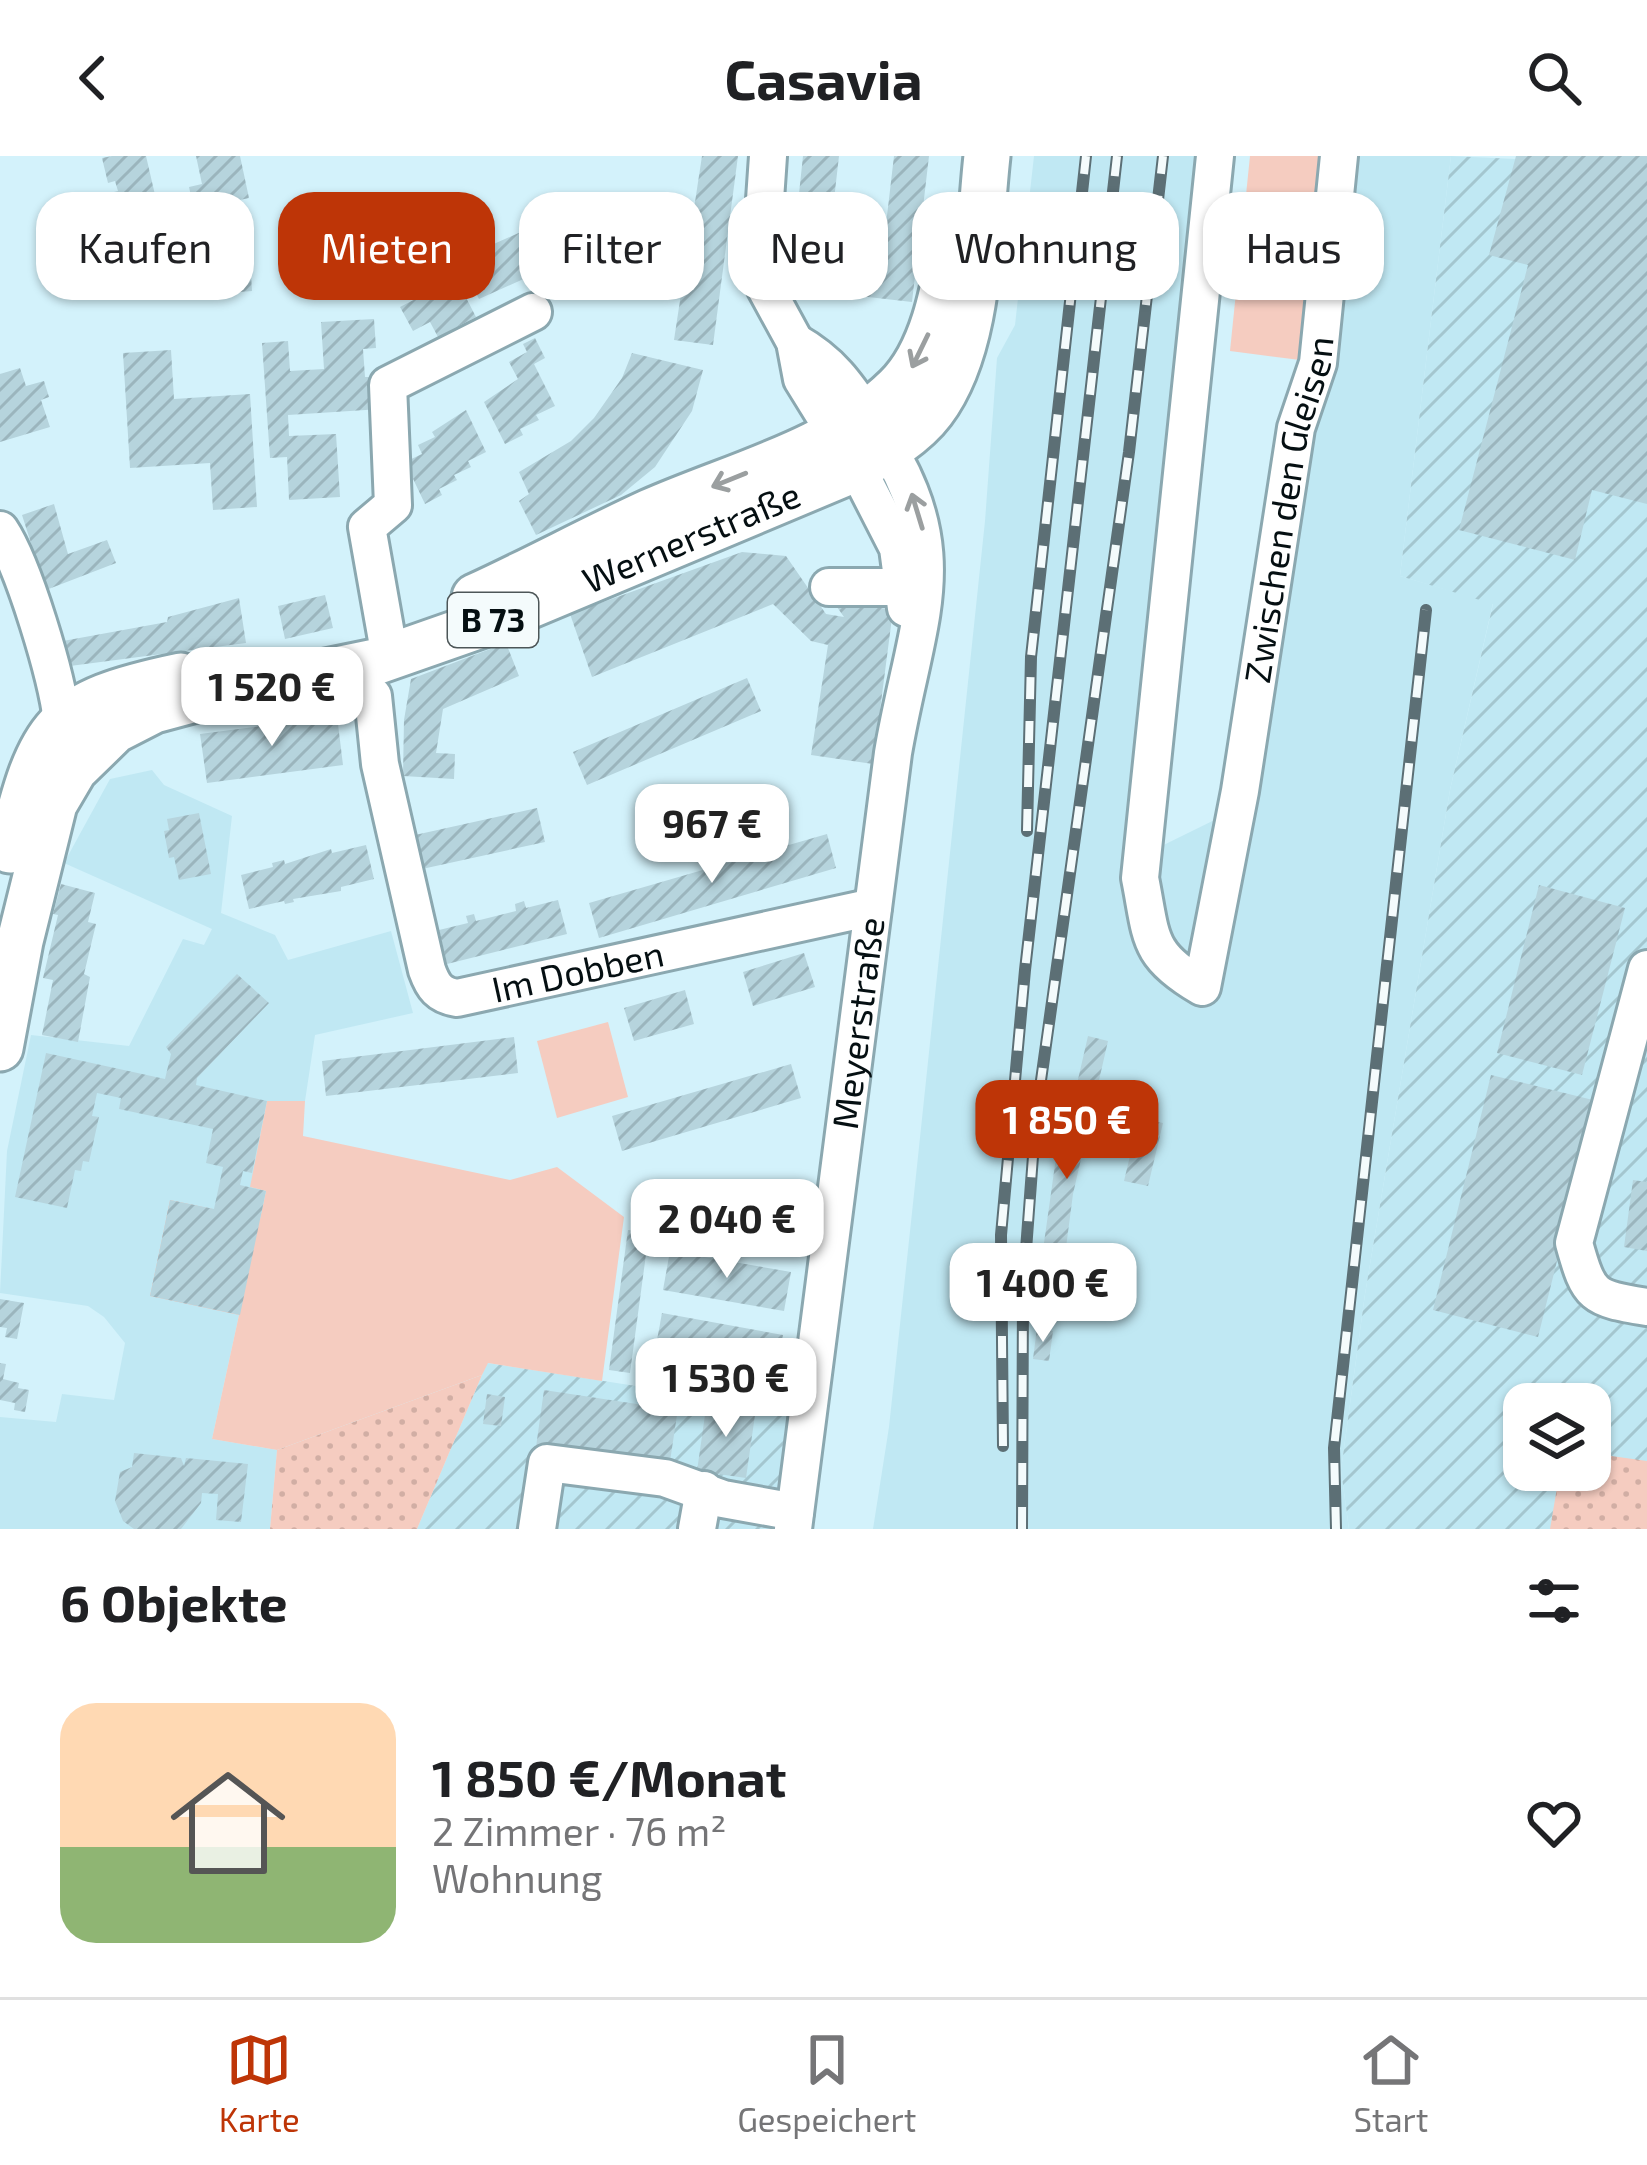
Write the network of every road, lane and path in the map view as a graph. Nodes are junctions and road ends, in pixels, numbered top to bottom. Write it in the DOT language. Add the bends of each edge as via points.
graph roads {
  1 [pos="768,156"];
  2 [pos="964,156"];
  3 [pos="987,156"];
  4 [pos="1215,156"];
  5 [pos="1339,156"];
  6 [pos="533,312"];
  7 [pos="862,440"];
  8 [pos="0,530"];
  9 [pos="0,576"];
  10 [pos="829,587"];
  11 [pos="905,587"];
  12 [pos="909,660"];
  13 [pos="382,663"];
  14 [pos="75,738"];
  15 [pos="0,894"];
  16 [pos="873,907"];
  17 [pos="1647,969"];
  18 [pos="0,1048"];
  19 [pos="1647,1307"];
  20 [pos="704,1490"];
  21 [pos="794,1521"];
  22 [pos="537,1529"];
  23 [pos="697,1529"];
  1 -- 7 [label="street" via="762,273 795,342 802,379"];
  2 -- 7 [label="main road, B 73, one-way" via="945,283 921,352"];
  3 -- 7 [label="main road, B 73" via="968,330 950,381 930,414"];
  4 -- 5 [label="street, Zwischen den Gleisen" via="1140,878 1152,938 1168,967 1202,988 1295,428 1318,363"];
  6 -- 13 [label="street" via="388,385 393,505 367,527"];
  7 -- 11 [label="street, Meyerstraße"];
  12 -- 7 [label="street, Meyerstraße, one-way" via="927,592 925,538 905,474"];
  7 -- 13 [label="main road, Wernerstraße / B 73" via="492,620"];
  8 -- 14 [label="street"];
  9 -- 14 [label="street" via="46,698"];
  10 -- 11 [label="street"];
  11 -- 12 [label="street, Meyerstraße"];
  12 -- 16 [label="street, Meyerstraße"];
  13 -- 14 [label="main road, Wernerstraße / B 73" via="353,646 112,692"];
  13 -- 16 [label="street, Im Dobben" via="380,764 427,970 445,996"];
  14 -- 15 [label="main road" via="43,747"];
  14 -- 18 [label="main road, B 73" via="46,824"];
  16 -- 21 [label="street, Meyerstraße"];
  17 -- 19 [label="street" via="1574,1243 1586,1284 1607,1301"];
  20 -- 21 [label="street"];
  20 -- 22 [label="street" via="547,1462"];
  20 -- 23 [label="street"];
}
